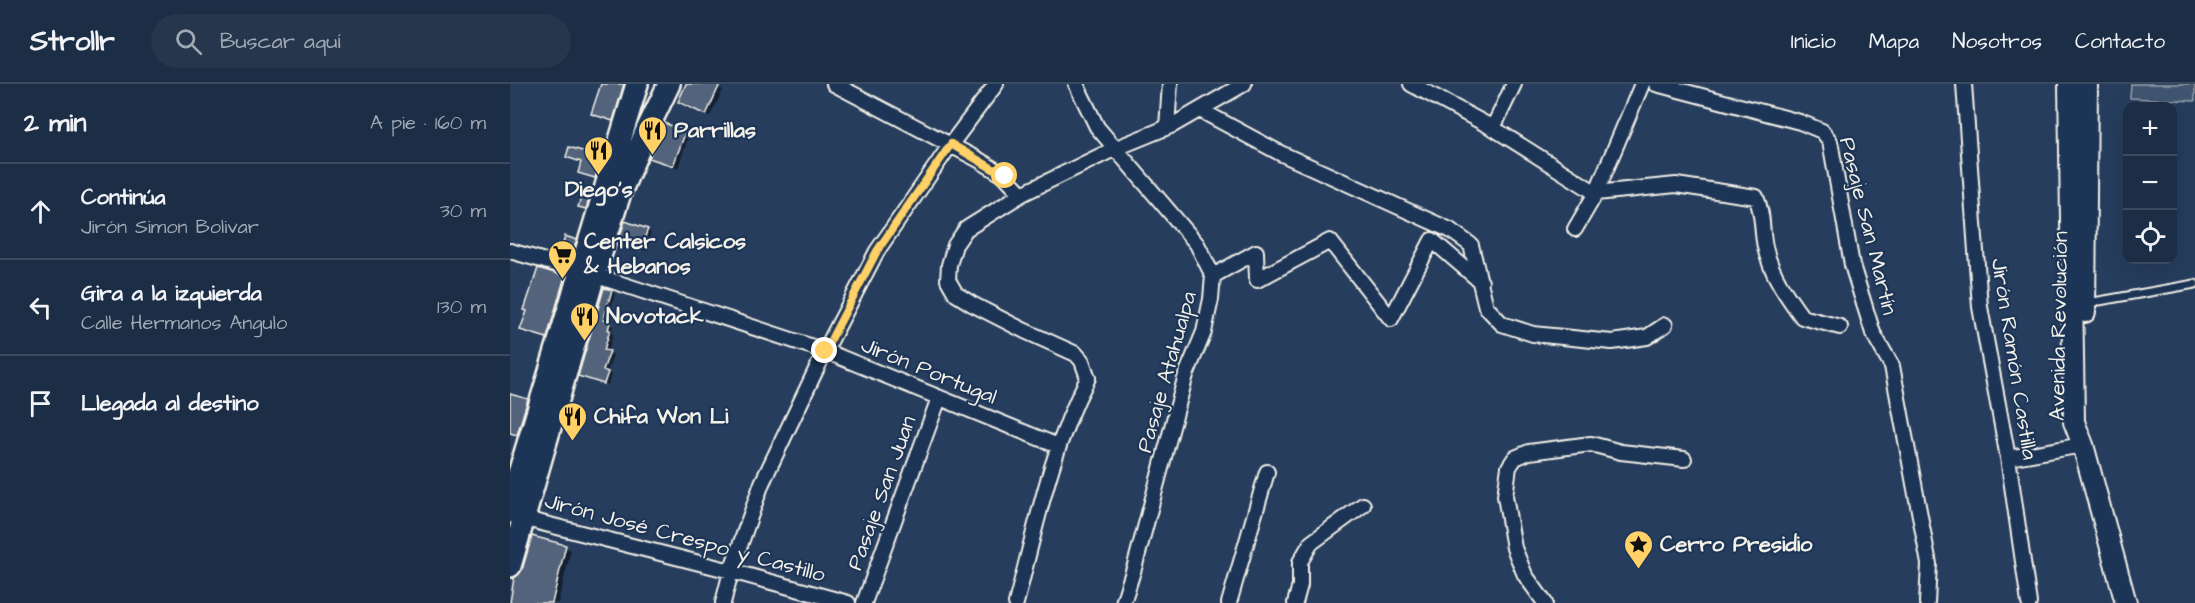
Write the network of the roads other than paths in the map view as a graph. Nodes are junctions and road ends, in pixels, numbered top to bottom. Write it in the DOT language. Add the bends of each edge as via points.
graph roads {
  1 [pos="637,84"];
  2 [pos="669,84"];
  3 [pos="834,84"];
  4 [pos="996,84"];
  5 [pos="1076,84"];
  6 [pos="1170,84"];
  7 [pos="1244,84"];
  8 [pos="1411,84"];
  9 [pos="1514,84"];
  10 [pos="1642,84"];
  11 [pos="1656,84"];
  12 [pos="1964,84"];
  13 [pos="2069,84"];
  14 [pos="2086,84"];
  15 [pos="1200,110"];
  16 [pos="1167,127"];
  17 [pos="1493,128"];
  18 [pos="951,144"];
  19 [pos="1114,149"];
  20 [pos="1596,193"];
  21 [pos="1022,194"];
  22 [pos="1575,229"];
  23 [pos="510,251"];
  24 [pos="588,273"];
  25 [pos="1213,276"];
  26 [pos="1481,282"];
  27 [pos="2195,284"];
  28 [pos="2085,303"];
  29 [pos="1665,325"];
  30 [pos="1839,327"];
  31 [pos="825,351"];
  32 [pos="939,398"];
  33 [pos="2081,439"];
  34 [pos="1058,446"];
  35 [pos="2008,458"];
  36 [pos="1684,459"];
  37 [pos="1267,472"];
  38 [pos="1363,505"];
  39 [pos="515,512"];
  40 [pos="510,566"];
  41 [pos="731,571"];
  42 [pos="723,603"];
  43 [pos="848,603"];
  44 [pos="864,603"];
  45 [pos="1016,603"];
  46 [pos="1123,603"];
  47 [pos="1229,603"];
  48 [pos="1295,603"];
  49 [pos="1545,603"];
  50 [pos="1928,603"];
  51 [pos="2029,603"];
  52 [pos="2126,603"];
  1 -- 24 [label="main road"];
  2 -- 24 [label="main road"];
  3 -- 18 [label="street"];
  4 -- 18 [label="street"];
  5 -- 19 [label="street, Pasaje Atahualpa" via="1097,128"];
  6 -- 16 [label="street"];
  7 -- 15 [label="street"];
  8 -- 17 [label="street"];
  9 -- 17 [label="street"];
  10 -- 20 [label="street"];
  11 -- 50 [label="street, Pasaje San Martín" via="1800,122 1822,131 1830,141 1852,265 1873,333 1892,366 1929,564"];
  12 -- 35 [label="street, Jirón Ramón Castilla" via="1980,307"];
  13 -- 33 [label="main road, Avenida Revolución" via="2073,422"];
  14 -- 28 [label="main road, Avenida Revolución"];
  15 -- 16 [label="street"];
  15 -- 26 [label="street" via="1280,153 1450,230 1471,245"];
  16 -- 19 [label="street"];
  17 -- 20 [label="street"];
  18 -- 21 [label="street" via="1005,176"];
  18 -- 31 [label="street" via="877,251"];
  19 -- 21 [label="street"];
  19 -- 25 [label="street, Pasaje Atahualpa" via="1197,244"];
  20 -- 22 [label="street"];
  20 -- 30 [label="street" via="1676,185 1756,197 1776,280 1802,317"];
  21 -- 34 [label="street" via="966,229 955,245 948,280 956,294 972,304 1076,354 1082,361 1088,378"];
  23 -- 24 [label="street, Jirón Portugal"];
  24 -- 31 [label="street, Jirón Portugal"];
  24 -- 39 [label="main road"];
  25 -- 26 [label="street" via="1256,252 1257,280 1330,241 1391,319 1432,240"];
  25 -- 46 [label="street, Pasaje Atahualpa" via="1204,332 1186,375"];
  26 -- 29 [label="street" via="1486,307 1502,324 1533,334 1612,342 1647,337"];
  27 -- 28 [label="lane"];
  28 -- 33 [label="main road, Avenida Revolución" via="2085,421"];
  31 -- 32 [label="street, Jirón Portugal"];
  31 -- 41 [label="street" via="762,483"];
  32 -- 34 [label="street, Jirón Portugal"];
  32 -- 44 [label="street, Pasaje San Juan"];
  33 -- 35 [label="street"];
  33 -- 52 [label="main road"];
  34 -- 45 [label="street"];
  35 -- 51 [label="street, Jirón Ramón Castilla"];
  36 -- 49 [label="street" via="1621,452 1591,444 1528,452 1515,458 1509,467 1504,496 1514,548 1525,575"];
  37 -- 47 [label="street"];
  38 -- 48 [label="street" via="1311,543 1300,562"];
  39 -- 40 [label="main road"];
  39 -- 41 [label="street, Jirón José Crespo y Castillo"];
  41 -- 42 [label="street"];
  41 -- 43 [label="street, Jirón José Crespo y Castillo"];
}
